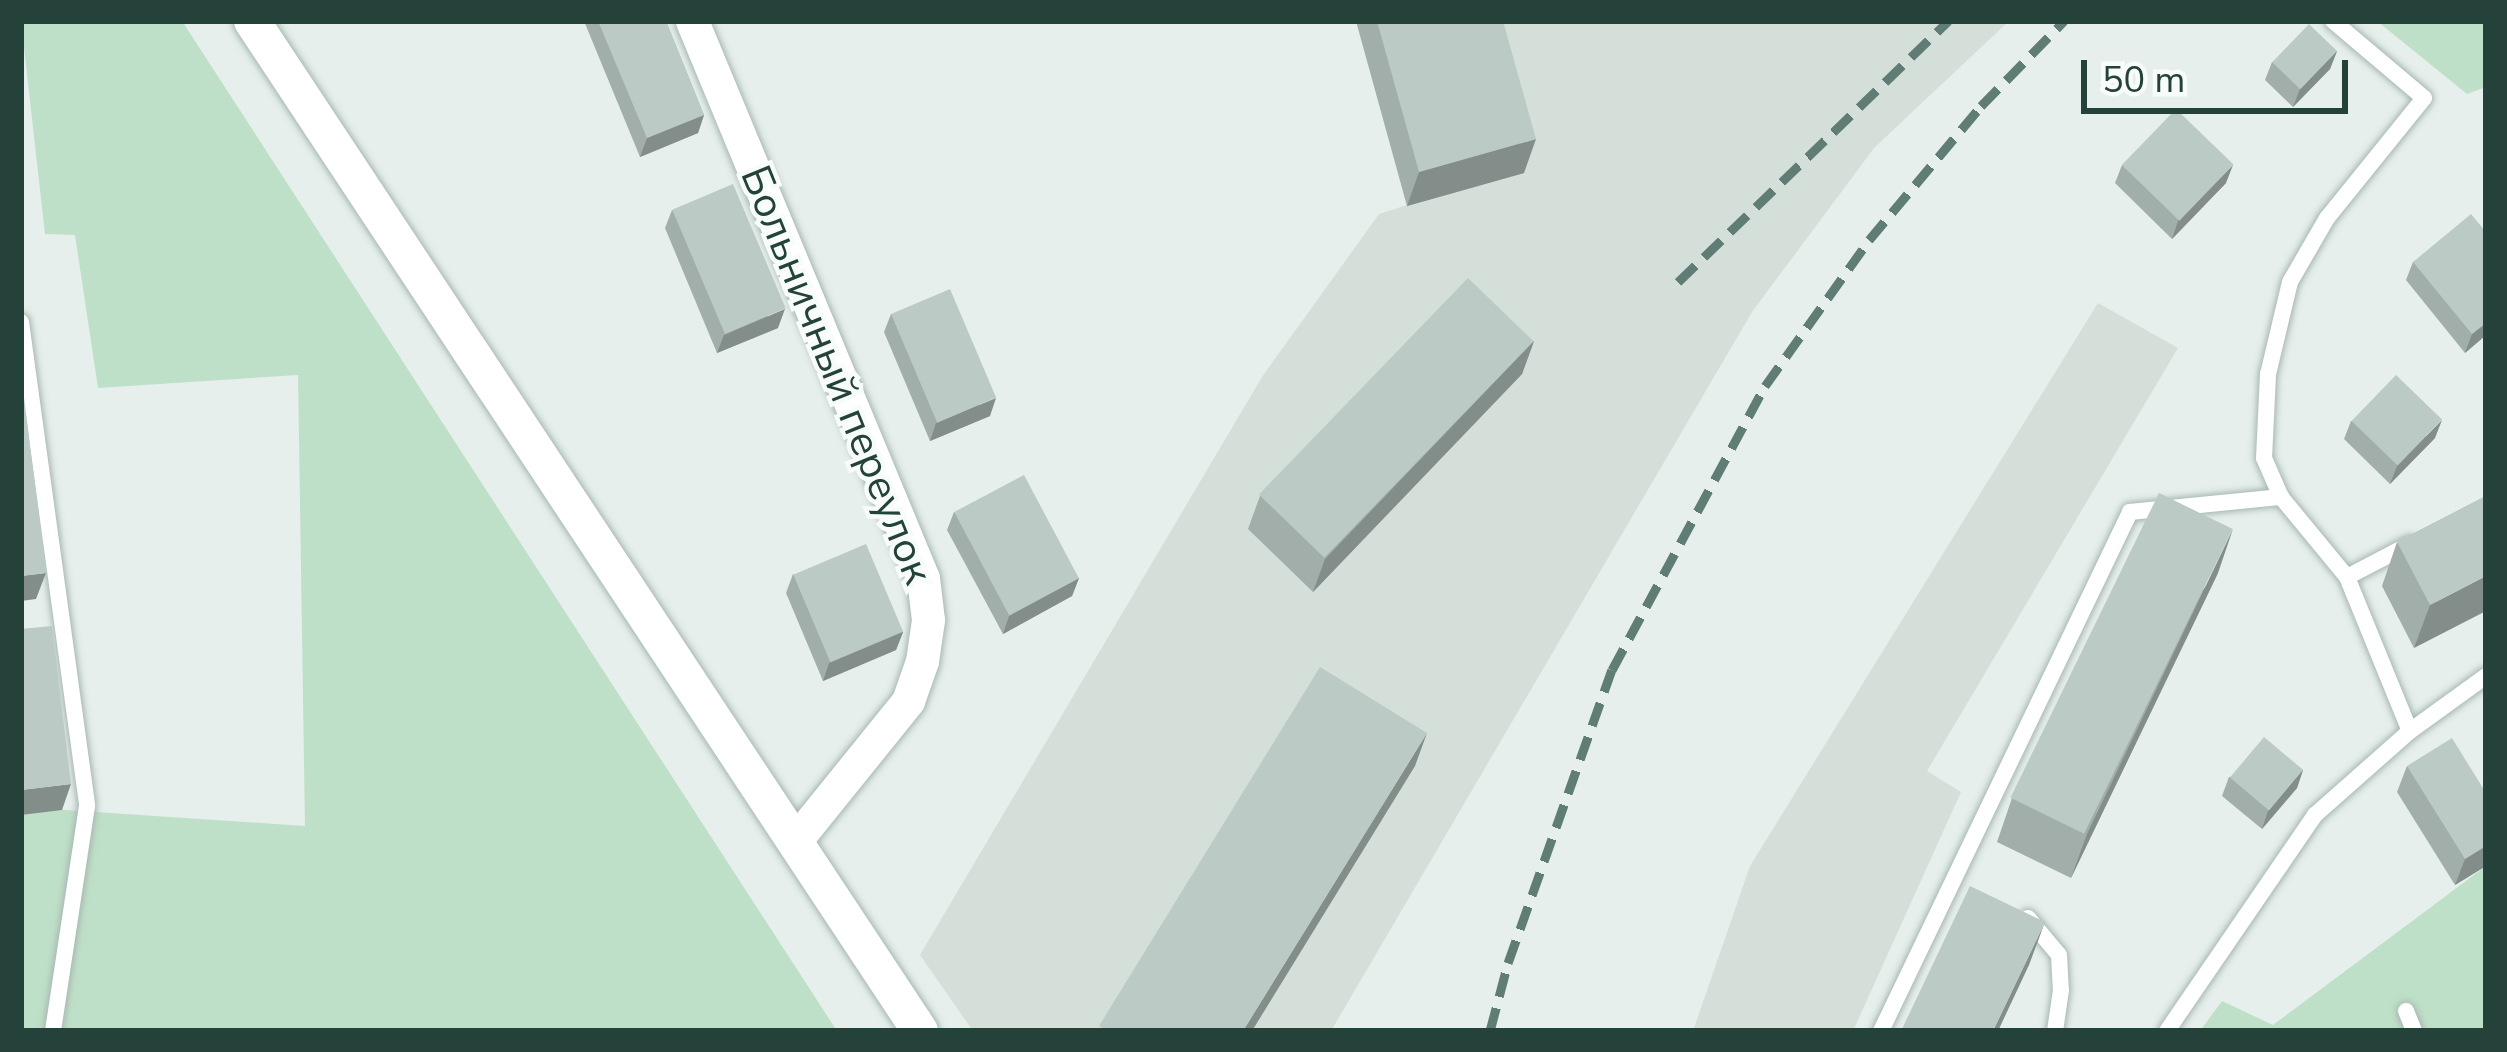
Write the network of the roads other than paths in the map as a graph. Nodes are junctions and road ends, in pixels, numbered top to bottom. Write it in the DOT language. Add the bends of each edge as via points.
graph roads {
  1 [pos="252,21"];
  2 [pos="692,21"];
  3 [pos="2333,21"];
  4 [pos="21,322"];
  5 [pos="2281,497"];
  6 [pos="2426,536"];
  7 [pos="2347,577"];
  8 [pos="2486,676"];
  9 [pos="2410,731"];
  10 [pos="795,842"];
  11 [pos="1954,878"];
  12 [pos="1974,889"];
  13 [pos="2014,910"];
  14 [pos="2406,1011"];
  15 [pos="53,1031"];
  16 [pos="920,1031"];
  17 [pos="1881,1031"];
  18 [pos="2055,1031"];
  19 [pos="2167,1031"];
  20 [pos="2414,1031"];
  1 -- 10 [label="street"];
  2 -- 10 [label="street, Больничный переулок" via="923,578 928,620 908,701"];
  3 -- 5 [label="lane" via="2424,98 2327,218 2290,282 2267,395 2264,458"];
  4 -- 15 [label="lane" via="87,806"];
  5 -- 7 [label="lane"];
  5 -- 11 [label="lane" via="2129,512"];
  6 -- 7 [label="lane"];
  7 -- 9 [label="lane"];
  8 -- 9 [label="lane"];
  9 -- 19 [label="lane" via="2314,814"];
  10 -- 16 [label="street"];
  11 -- 12 [label="lane"];
  11 -- 17 [label="lane"];
  13 -- 18 [label="lane" via="2034,921 2059,955"];
  14 -- 20 [label="lane"];
}
